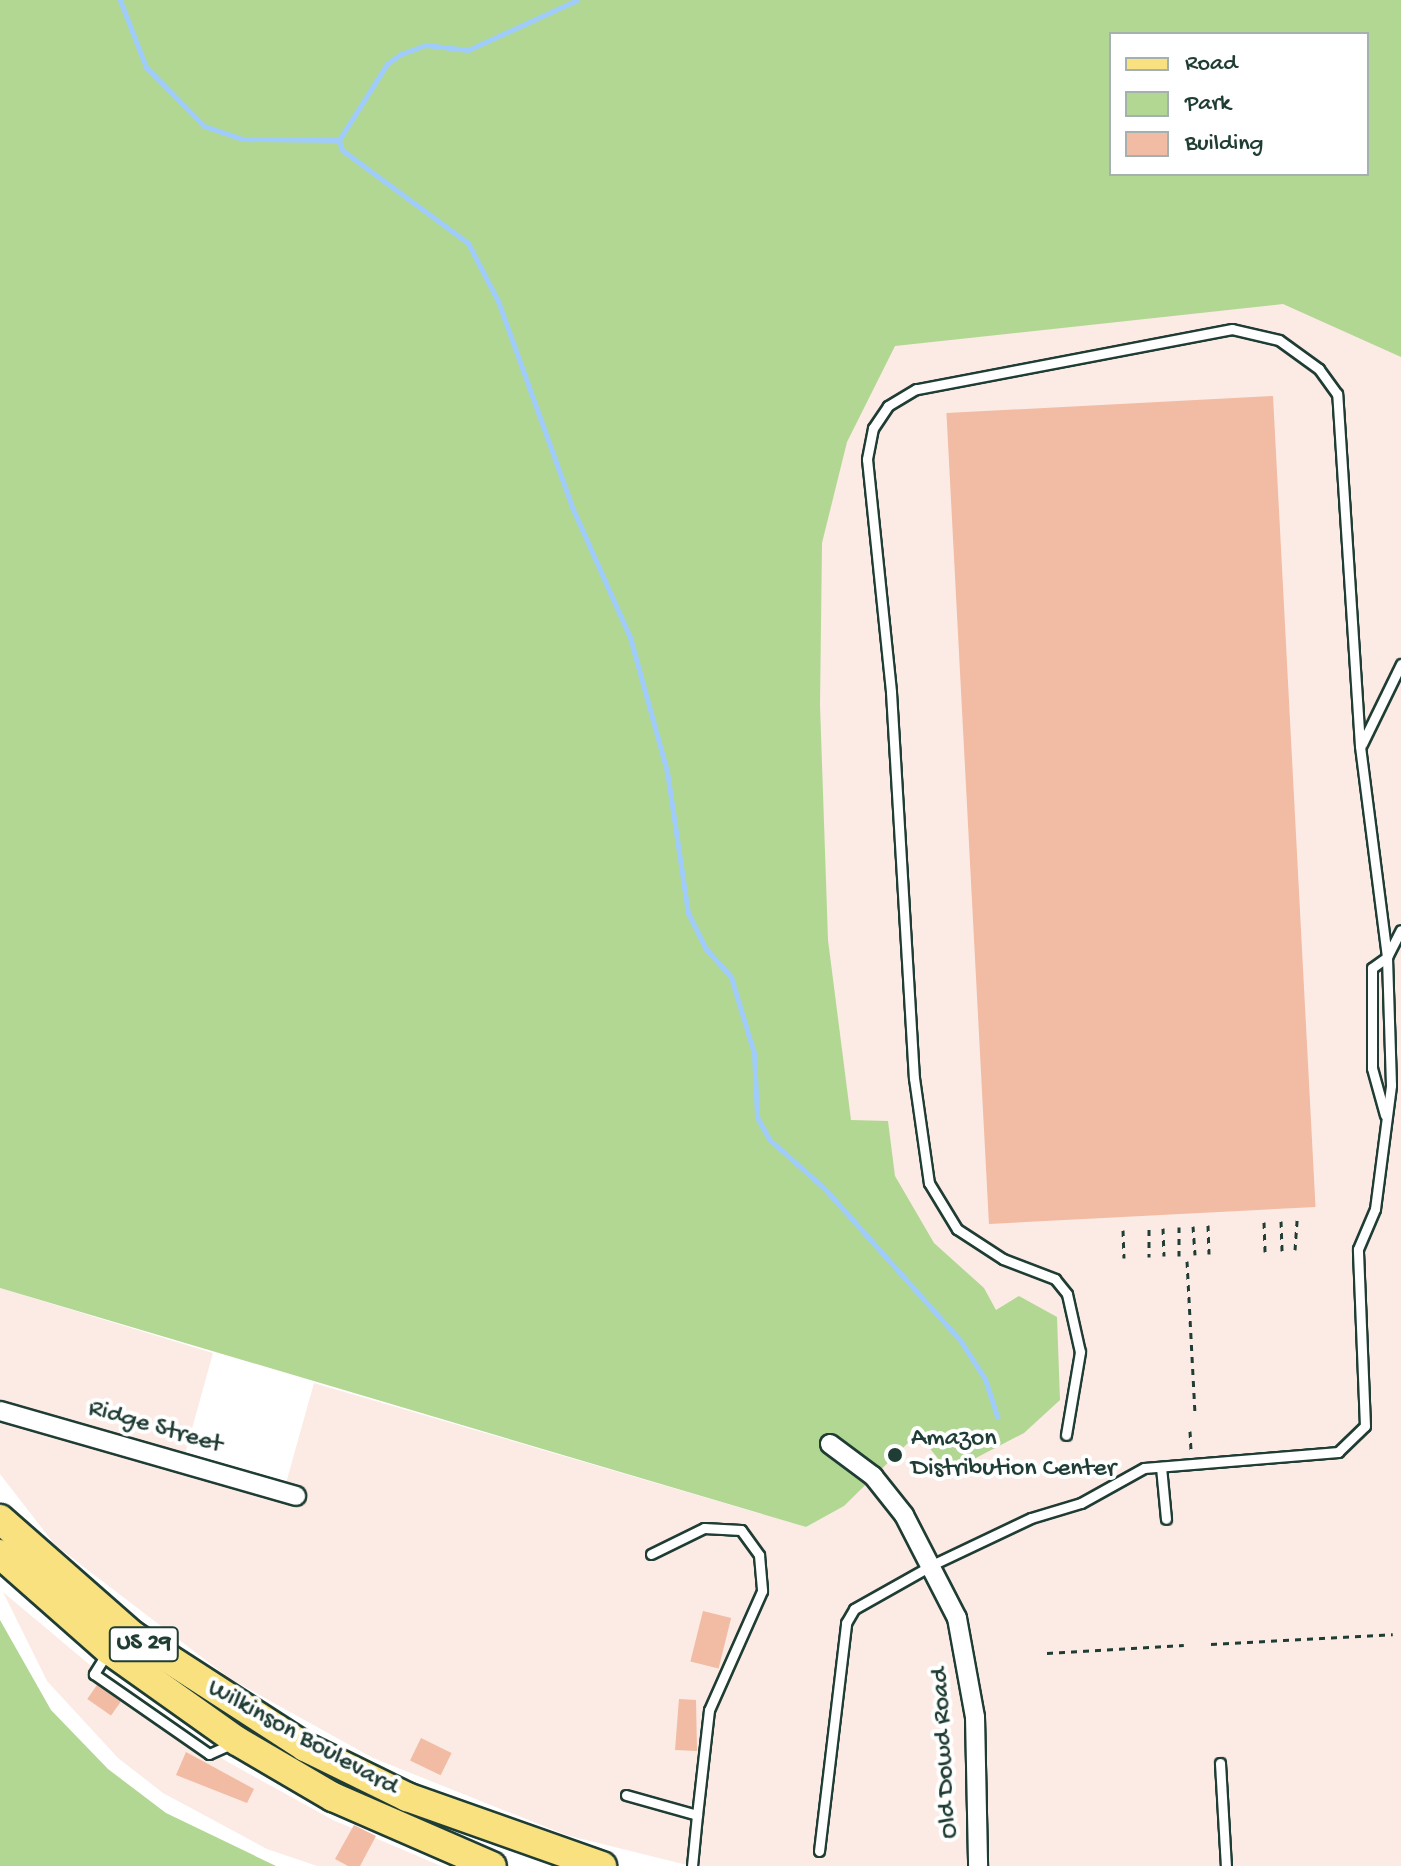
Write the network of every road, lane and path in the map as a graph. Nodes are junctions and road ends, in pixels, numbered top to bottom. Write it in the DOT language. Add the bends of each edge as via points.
graph roads {
  1 [pos="1401,664"];
  2 [pos="1360,746"];
  3 [pos="1401,930"];
  4 [pos="1387,957"];
  5 [pos="1386,1119"];
  6 [pos="1297,1220"];
  7 [pos="1281,1221"];
  8 [pos="1264,1222"];
  9 [pos="1208,1225"];
  10 [pos="1193,1226"];
  11 [pos="1179,1227"];
  12 [pos="1163,1228"];
  13 [pos="1149,1229"];
  14 [pos="1123,1230"];
  15 [pos="1123,1244"];
  16 [pos="1116,1245"];
  17 [pos="1295,1250"];
  18 [pos="1282,1251"];
  19 [pos="1265,1252"];
  20 [pos="1209,1254"];
  21 [pos="1195,1255"];
  22 [pos="1164,1256"];
  23 [pos="1179,1256"];
  24 [pos="1149,1257"];
  25 [pos="1124,1258"];
  26 [pos="1187,1261"];
  27 [pos="0,1411"];
  28 [pos="1195,1412"];
  29 [pos="1190,1431"];
  30 [pos="1066,1435"];
  31 [pos="830,1444"];
  32 [pos="1191,1452"];
  33 [pos="1161,1467"];
  34 [pos="296,1496"];
  35 [pos="0,1507"];
  36 [pos="0,1519"];
  37 [pos="1166,1519"];
  38 [pos="0,1554"];
  39 [pos="651,1554"];
  40 [pos="41,1559"];
  41 [pos="934,1564"];
  42 [pos="1393,1634"];
  43 [pos="1211,1644"];
  44 [pos="1184,1645"];
  45 [pos="1047,1653"];
  46 [pos="171,1713"];
  47 [pos="237,1741"];
  48 [pos="305,1747"];
  49 [pos="1220,1763"];
  50 [pos="293,1775"];
  51 [pos="626,1795"];
  52 [pos="697,1815"];
  53 [pos="819,1851"];
  54 [pos="492,1866"];
  55 [pos="602,1866"];
  56 [pos="692,1866"];
  57 [pos="978,1866"];
  58 [pos="1226,1866"];
  1 -- 2 [label="lane"];
  2 -- 4 [label="lane"];
  2 -- 30 [label="lane" via="1337,394 1319,369 1279,340 1232,329 916,389 888,406 873,428 867,459 891,692 916,1092 929,1183 942,1208 981,1247 1055,1279 1077,1314 1079,1383"];
  3 -- 4 [label="lane"];
  4 -- 5 [label="lane"];
  4 -- 5 [label="lane" via="1372,968 1372,1068"];
  5 -- 33 [label="lane" via="1375,1209 1358,1249 1365,1426 1338,1452"];
  6 -- 17 [label="path"];
  7 -- 18 [label="path"];
  8 -- 19 [label="path"];
  9 -- 20 [label="path"];
  10 -- 21 [label="path"];
  11 -- 23 [label="path"];
  12 -- 22 [label="path"];
  13 -- 24 [label="path"];
  14 -- 15 [label="path"];
  15 -- 16 [label="path"];
  15 -- 25 [label="path"];
  26 -- 28 [label="path"];
  27 -- 34 [label="street, Ridge Street"];
  29 -- 32 [label="path"];
  31 -- 41 [label="street, Old Dowd Road" via="873,1476"];
  33 -- 37 [label="lane"];
  33 -- 41 [label="lane" via="1144,1468 1081,1503 1031,1518"];
  35 -- 40 [label="main road"];
  36 -- 40 [label="main road, Wilkinson Boulevard / US 29"];
  38 -- 46 [label="main road, Wilkinson Boulevard / US 29"];
  39 -- 52 [label="lane" via="704,1528 741,1530 759,1555 762,1591 709,1710"];
  40 -- 48 [label="main road, Wilkinson Boulevard / US 29" via="182,1671"];
  41 -- 53 [label="lane" via="854,1609 846,1623"];
  41 -- 57 [label="street, Old Dowd Road" via="970,1668"];
  42 -- 43 [label="path"];
  44 -- 45 [label="path"];
  46 -- 47 [label="main road, Wilkinson Boulevard / US 29"];
  46 -- 47 [label="lane" via="209,1754"];
  47 -- 50 [label="main road, Wilkinson Boulevard / US 29"];
  48 -- 50 [label="main road"];
  48 -- 55 [label="main road, Wilkinson Boulevard / US 29" via="407,1797"];
  49 -- 58 [label="lane"];
  50 -- 54 [label="main road, Wilkinson Boulevard / US 29"];
  51 -- 52 [label="lane"];
  52 -- 56 [label="lane"];
}
